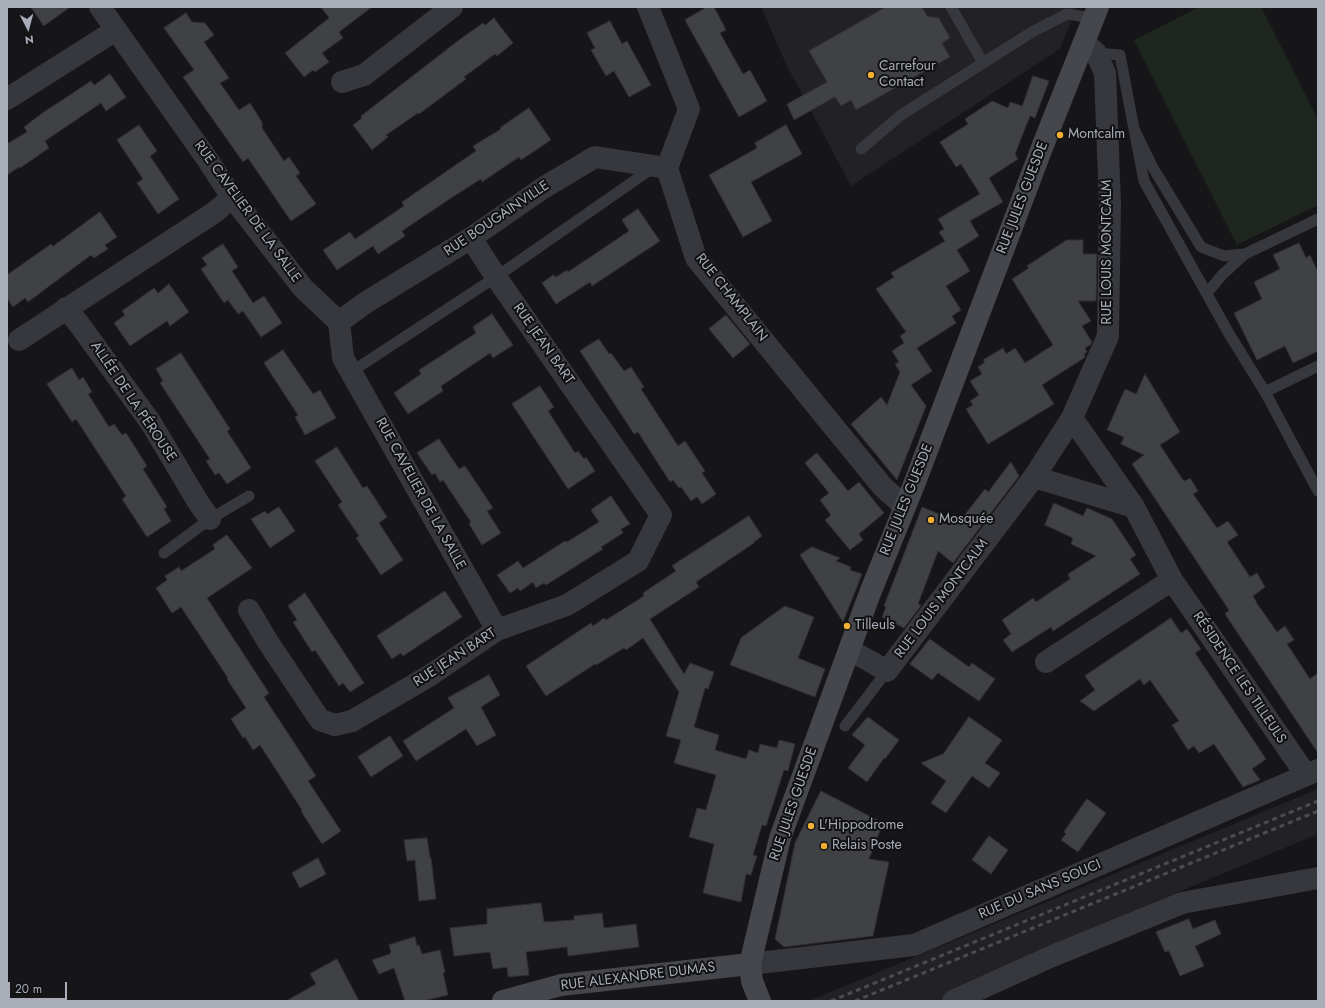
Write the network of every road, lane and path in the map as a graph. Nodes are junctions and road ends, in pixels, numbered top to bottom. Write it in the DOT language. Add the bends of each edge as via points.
graph roads {
  1 [pos="100,7"];
  2 [pos="452,7"];
  3 [pos="648,7"];
  4 [pos="951,7"];
  5 [pos="1065,10"];
  6 [pos="1095,12"];
  7 [pos="116,30"];
  8 [pos="1090,48"];
  9 [pos="983,63"];
  10 [pos="342,82"];
  11 [pos="7,99"];
  12 [pos="1134,129"];
  13 [pos="861,150"];
  14 [pos="661,167"];
  15 [pos="232,197"];
  16 [pos="1318,219"];
  17 [pos="471,238"];
  18 [pos="1245,254"];
  19 [pos="496,277"];
  20 [pos="1207,293"];
  21 [pos="66,308"];
  22 [pos="339,322"];
  23 [pos="19,340"];
  24 [pos="1318,366"];
  25 [pos="351,372"];
  26 [pos="1264,392"];
  27 [pos="1072,418"];
  28 [pos="1034,477"];
  29 [pos="1318,491"];
  30 [pos="249,496"];
  31 [pos="904,506"];
  32 [pos="1134,508"];
  33 [pos="210,519"];
  34 [pos="164,553"];
  35 [pos="1172,580"];
  36 [pos="249,610"];
  37 [pos="497,630"];
  38 [pos="850,650"];
  39 [pos="1046,662"];
  40 [pos="887,671"];
  41 [pos="846,726"];
  42 [pos="1312,772"];
  43 [pos="1318,878"];
  44 [pos="750,964"];
  45 [pos="503,1001"];
  46 [pos="760,1001"];
  47 [pos="953,1001"];
  1 -- 7 [label="street, RUE CAVELIER DE LA SALLE"];
  2 -- 10 [label="street" via="364,75"];
  3 -- 14 [label="street" via="689,109"];
  4 -- 9 [label="lane"];
  5 -- 6 [label="lane"];
  5 -- 9 [label="lane"];
  6 -- 8 [label="street, RUE JULES GUESDE"];
  7 -- 11 [label="street"];
  7 -- 15 [label="street, RUE CAVELIER DE LA SALLE"];
  8 -- 12 [label="lane" via="1120,55"];
  8 -- 27 [label="street, RUE LOUIS MONTCALM" via="1105,73 1110,204 1108,336"];
  8 -- 31 [label="street, RUE JULES GUESDE" via="1043,145"];
  9 -- 13 [label="lane" via="901,115"];
  12 -- 18 [label="lane" via="1152,166 1201,247 1224,256"];
  12 -- 20 [label="lane" via="1144,181"];
  14 -- 17 [label="street, RUE BOUGAINVILLE" via="595,157 543,188"];
  14 -- 19 [label="lane"];
  14 -- 31 [label="street, RUE CHAMPLAIN" via="696,258 882,486"];
  15 -- 21 [label="street" via="215,212"];
  15 -- 22 [label="street, RUE CAVELIER DE LA SALLE" via="303,288"];
  16 -- 18 [label="lane"];
  17 -- 19 [label="street, RUE JEAN BART"];
  17 -- 22 [label="street, RUE BOUGAINVILLE" via="365,303"];
  18 -- 20 [label="lane"];
  19 -- 25 [label="lane"];
  19 -- 37 [label="street, RUE JEAN BART" via="661,515 638,560 567,605"];
  20 -- 26 [label="lane"];
  21 -- 23 [label="street"];
  21 -- 33 [label="street, ALLÉE DE LA PÉROUSE" via="151,423"];
  22 -- 25 [label="street, RUE CAVELIER DE LA SALLE" via="343,358"];
  24 -- 26 [label="lane"];
  25 -- 37 [label="street, RUE CAVELIER DE LA SALLE"];
  26 -- 29 [label="lane"];
  27 -- 28 [label="street, RUE LOUIS MONTCALM"];
  27 -- 32 [label="street, RÉSIDENCE LES TILLEULS"];
  28 -- 32 [label="street"];
  28 -- 40 [label="street, RUE LOUIS MONTCALM"];
  30 -- 33 [label="lane"];
  31 -- 38 [label="street, RUE JULES GUESDE"];
  32 -- 35 [label="street, RÉSIDENCE LES TILLEULS"];
  33 -- 34 [label="lane"];
  35 -- 39 [label="street"];
  35 -- 42 [label="street, RÉSIDENCE LES TILLEULS"];
  36 -- 37 [label="street, RUE JEAN BART" via="320,720 335,724 352,721 429,676"];
  38 -- 40 [label="street, RUE LOUIS MONTCALM"];
  38 -- 44 [label="street, RUE JULES GUESDE" via="780,838"];
  40 -- 41 [label="lane"];
  42 -- 44 [label="street, RUE DU SANS SOUCI" via="914,945"];
  43 -- 47 [label="street" via="1182,903 1050,957"];
  44 -- 45 [label="street, RUE ALEXANDRE DUMAS" via="561,985"];
  44 -- 46 [label="street, RUE JULES GUESDE" via="752,981"];
}
